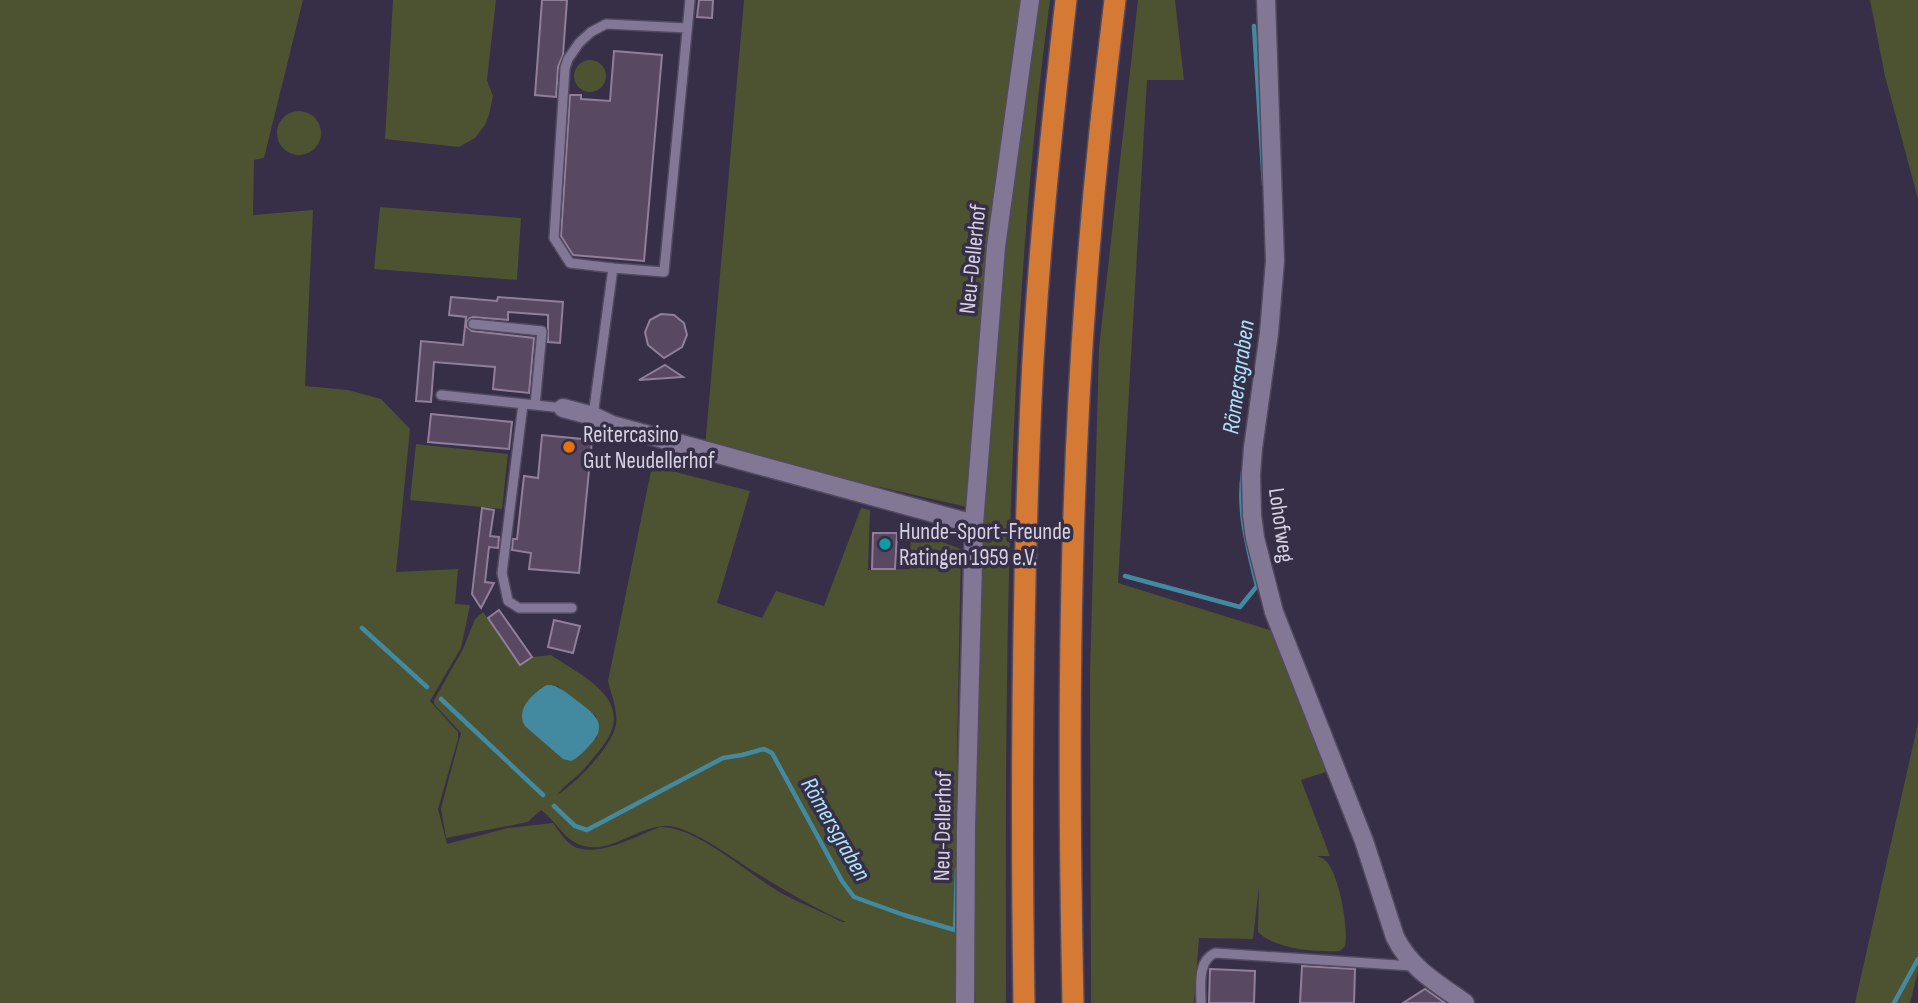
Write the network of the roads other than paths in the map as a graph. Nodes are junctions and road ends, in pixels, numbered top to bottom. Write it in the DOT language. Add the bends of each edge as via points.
graph roads {
  1 [pos="690,0"];
  2 [pos="1030,0"];
  3 [pos="1066,0"];
  4 [pos="1115,0"];
  5 [pos="1266,0"];
  6 [pos="687,29"];
  7 [pos="613,268"];
  8 [pos="472,324"];
  9 [pos="441,396"];
  10 [pos="523,404"];
  11 [pos="535,405"];
  12 [pos="563,408"];
  13 [pos="593,416"];
  14 [pos="974,524"];
  15 [pos="572,608"];
  16 [pos="1414,966"];
  17 [pos="965,1003"];
  18 [pos="1024,1003"];
  19 [pos="1073,1003"];
  20 [pos="1201,1003"];
  21 [pos="1465,1003"];
  1 -- 6 [label="lane"];
  2 -- 14 [label="street, Neu-Dellerhof" via="996,247"];
  3 -- 18 [label="highway" via="1031,399 1024,603"];
  4 -- 19 [label="highway" via="1091,228 1078,442 1071,675"];
  5 -- 16 [label="street, Lohofweg" via="1275,261 1253,447 1254,526 1274,612 1364,841 1395,937"];
  6 -- 7 [label="lane" via="664,272"];
  6 -- 7 [label="lane" via="606,24 579,43 565,68 554,238 570,264"];
  7 -- 13 [label="lane"];
  8 -- 11 [label="lane" via="541,331"];
  9 -- 10 [label="lane"];
  10 -- 11 [label="lane"];
  10 -- 15 [label="lane" via="502,573 505,592 508,601 520,608"];
  11 -- 12 [label="lane"];
  12 -- 13 [label="street"];
  13 -- 14 [label="street"];
  14 -- 17 [label="street, Neu-Dellerhof"];
  16 -- 20 [label="lane" via="1215,953 1203,965"];
  16 -- 21 [label="street, Lohofweg"];
}
